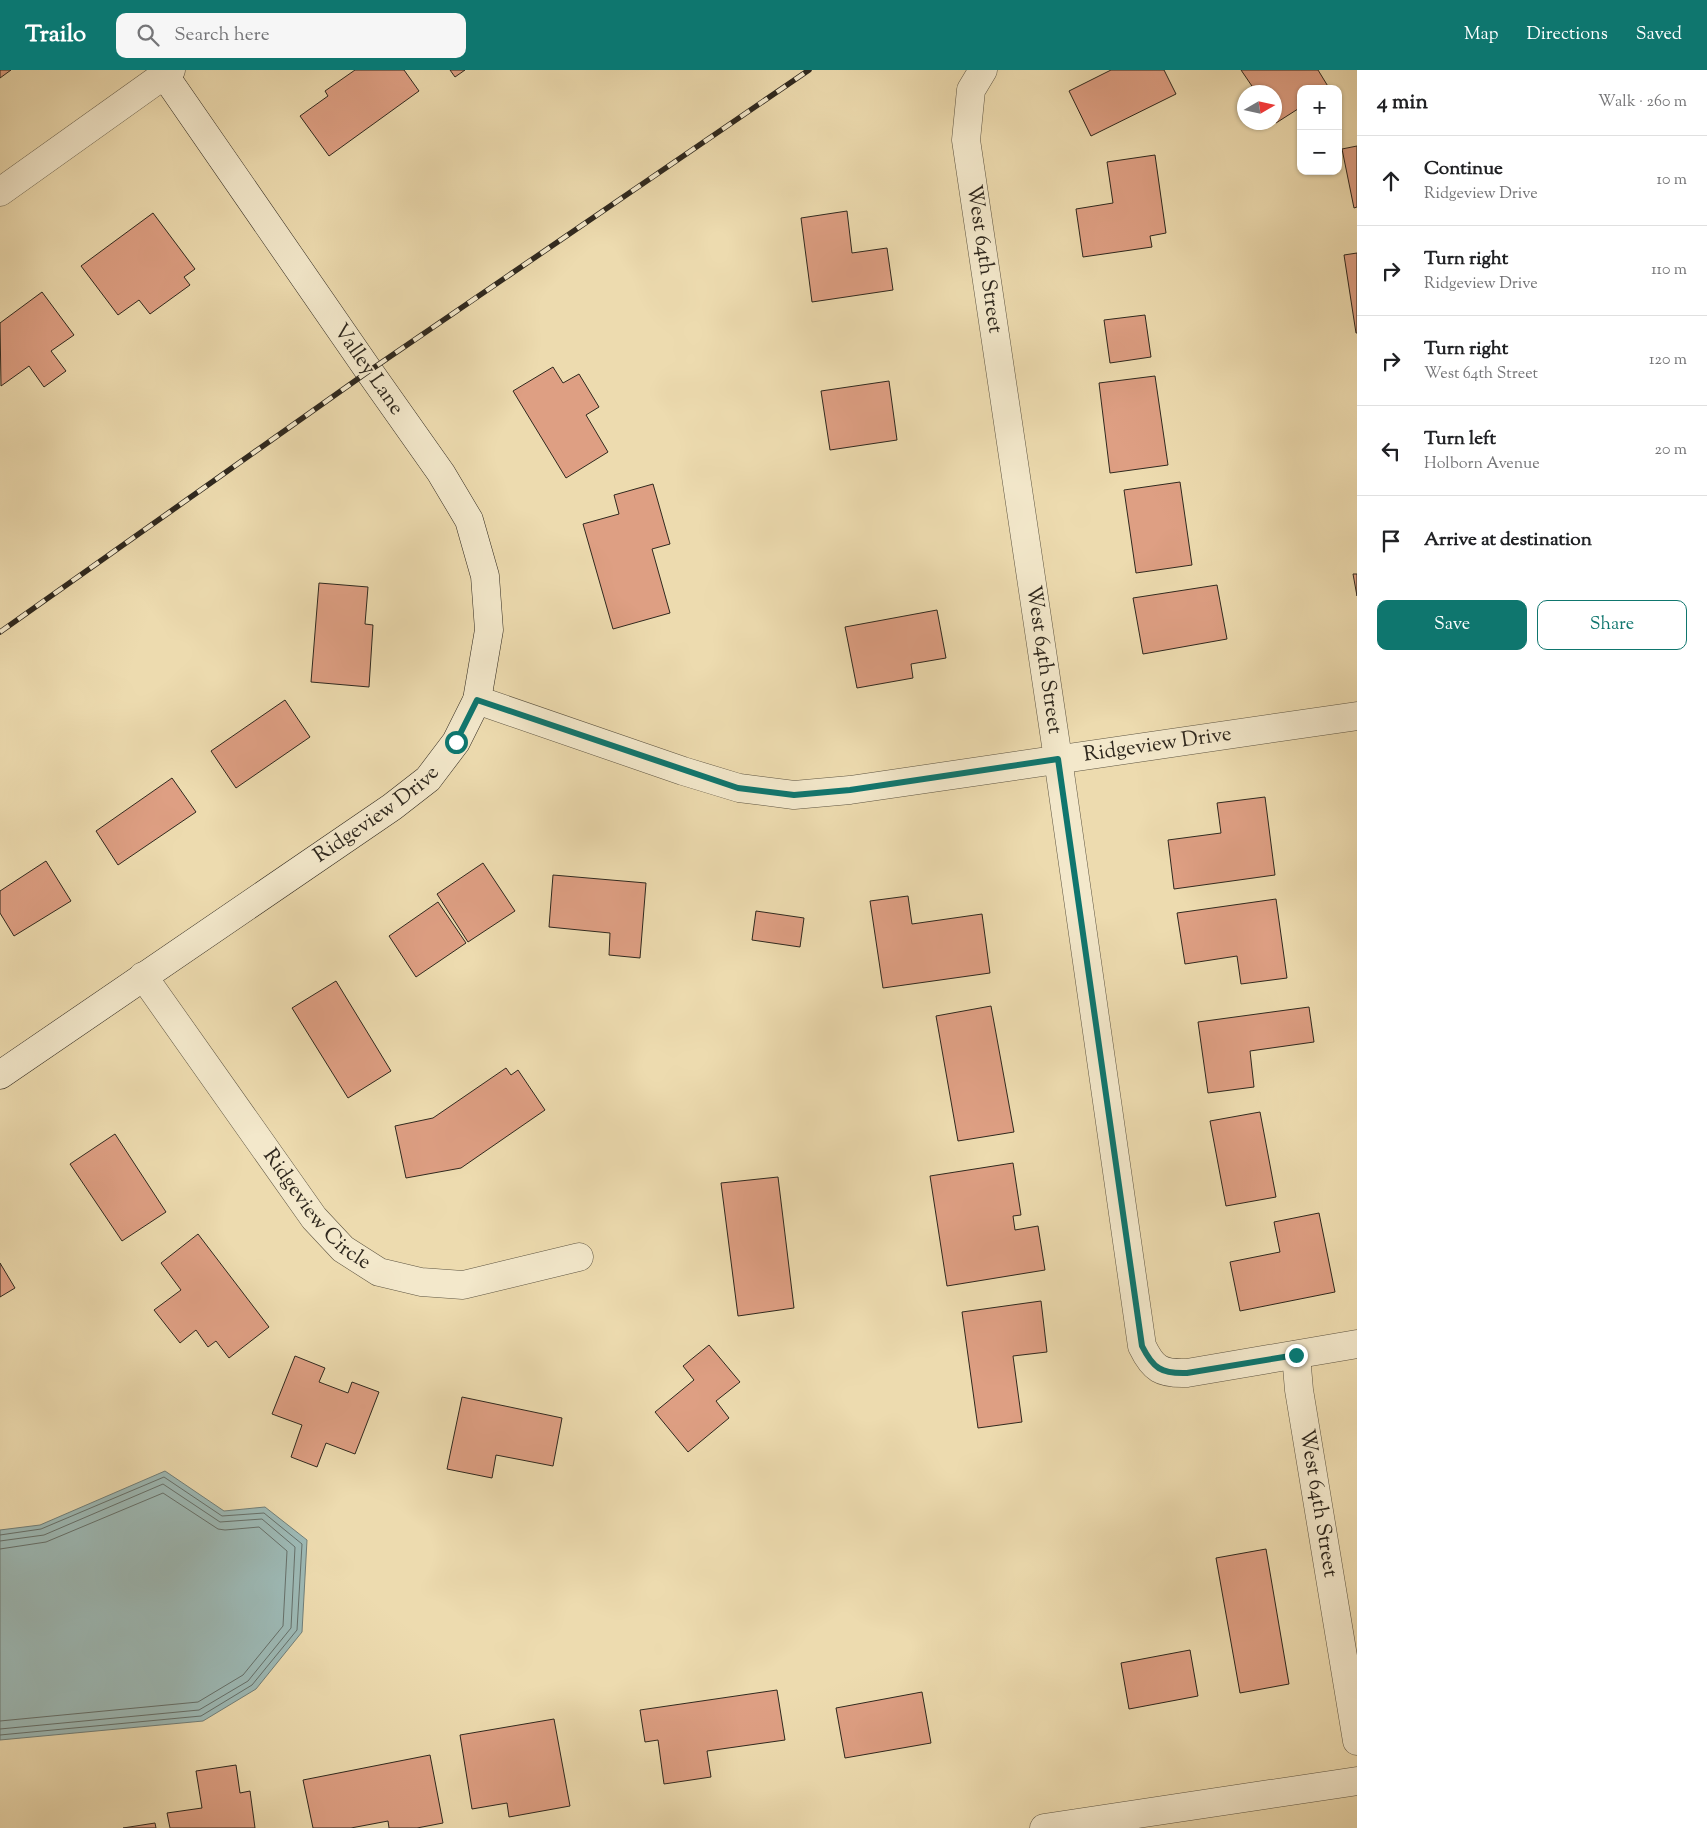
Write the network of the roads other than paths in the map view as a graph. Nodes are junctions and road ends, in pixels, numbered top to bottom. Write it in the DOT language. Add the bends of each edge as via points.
graph roads {
  1 [pos="165,72"];
  2 [pos="977,80"];
  3 [pos="0,192"];
  4 [pos="477,700"];
  5 [pos="1357,716"];
  6 [pos="1058,759"];
  7 [pos="143,976"];
  8 [pos="0,1075"];
  9 [pos="579,1257"];
  10 [pos="1357,1344"];
  11 [pos="1296,1355"];
  12 [pos="1357,1741"];
  13 [pos="1357,1781"];
  14 [pos="1044,1828"];
  1 -- 3 [label="street"];
  1 -- 4 [label="street, Valley Lane" via="470,520 485,576 489,630"];
  2 -- 6 [label="street, West 64th Street" via="966,140"];
  4 -- 6 [label="street, Ridgeview Drive" via="738,788 794,795 850,790"];
  4 -- 7 [label="street, Ridgeview Drive" via="456,742 428,779 392,807"];
  5 -- 6 [label="street, Ridgeview Drive"];
  6 -- 11 [label="street, West 64th Street" via="1142,1346 1149,1360 1161,1371 1174,1374"];
  7 -- 8 [label="street, Ridgeview Drive"];
  7 -- 9 [label="street, Ridgeview Circle" via="314,1218 343,1249 379,1272 421,1282 463,1285"];
  10 -- 11 [label="street"];
  11 -- 12 [label="street, West 64th Street" via="1299,1390"];
  13 -- 14 [label="street"];
}
